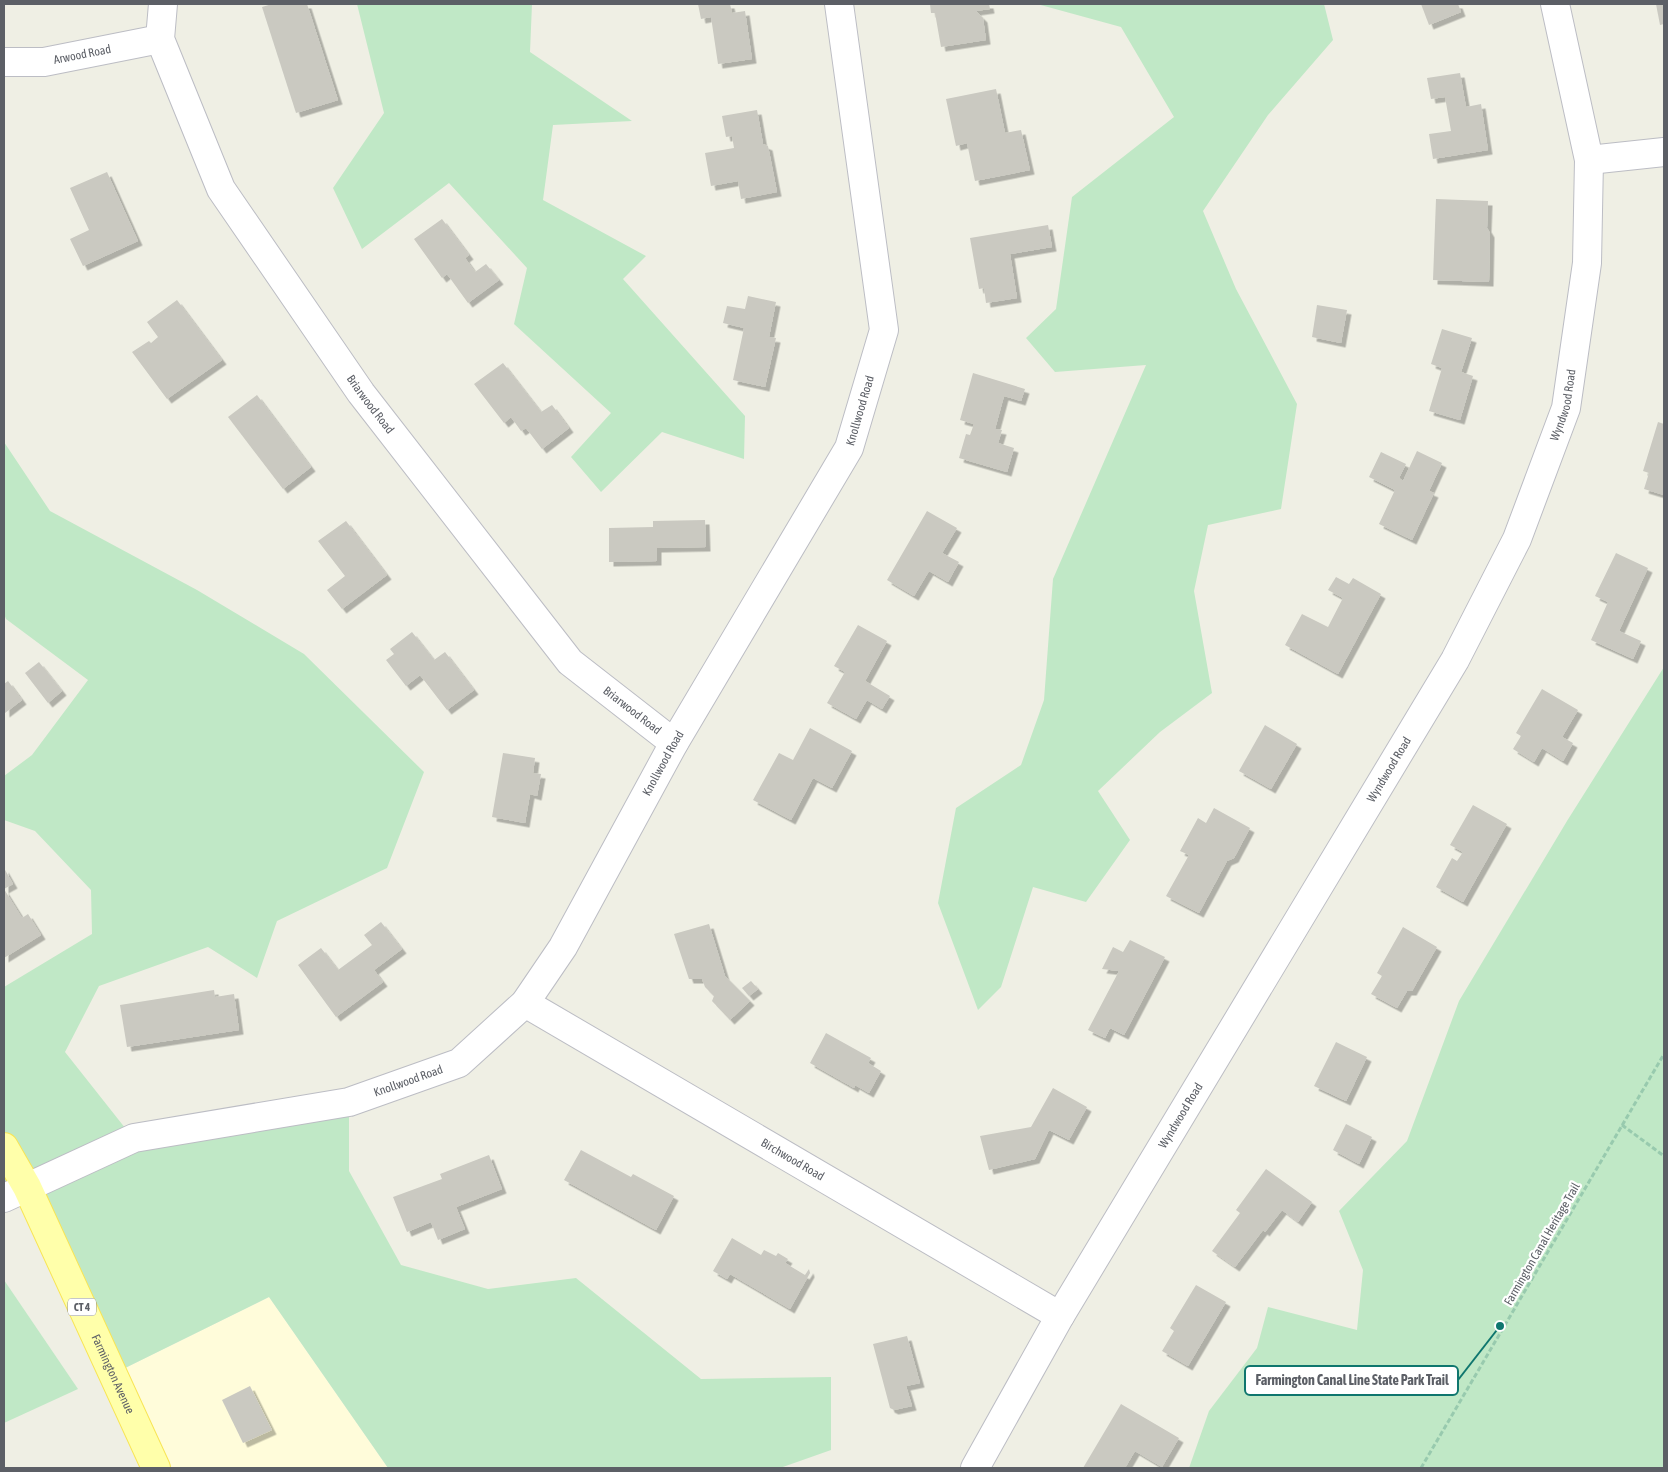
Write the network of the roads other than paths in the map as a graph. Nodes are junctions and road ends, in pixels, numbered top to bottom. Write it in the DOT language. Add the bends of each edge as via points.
graph roads {
  1 [pos="163,4"];
  2 [pos="840,4"];
  3 [pos="1555,4"];
  4 [pos="160,39"];
  5 [pos="4,62"];
  6 [pos="1664,152"];
  7 [pos="1589,160"];
  8 [pos="674,743"];
  9 [pos="525,1003"];
  10 [pos="4,1147"];
  11 [pos="15,1192"];
  12 [pos="1060,1316"];
  13 [pos="156,1468"];
  14 [pos="975,1468"];
  1 -- 4 [label="street, Briarwood Road"];
  2 -- 8 [label="street, Knollwood Road" via="884,330 848,448"];
  3 -- 7 [label="street, Wyndwood Road"];
  4 -- 5 [label="street, Arwood Road" via="44,62"];
  4 -- 8 [label="street, Briarwood Road" via="221,190 361,393 570,662"];
  6 -- 7 [label="street"];
  7 -- 12 [label="street, Wyndwood Road" via="1587,263 1566,408 1517,539 1455,660"];
  8 -- 9 [label="street, Knollwood Road" via="563,947"];
  9 -- 11 [label="street, Knollwood Road" via="459,1063 349,1102 134,1138"];
  9 -- 12 [label="street, Birchwood Road"];
  10 -- 11 [label="main road, Farmington Avenue / CT 4"];
  11 -- 13 [label="main road, Farmington Avenue / CT 4"];
  12 -- 14 [label="street, Wyndwood Road"];
}
